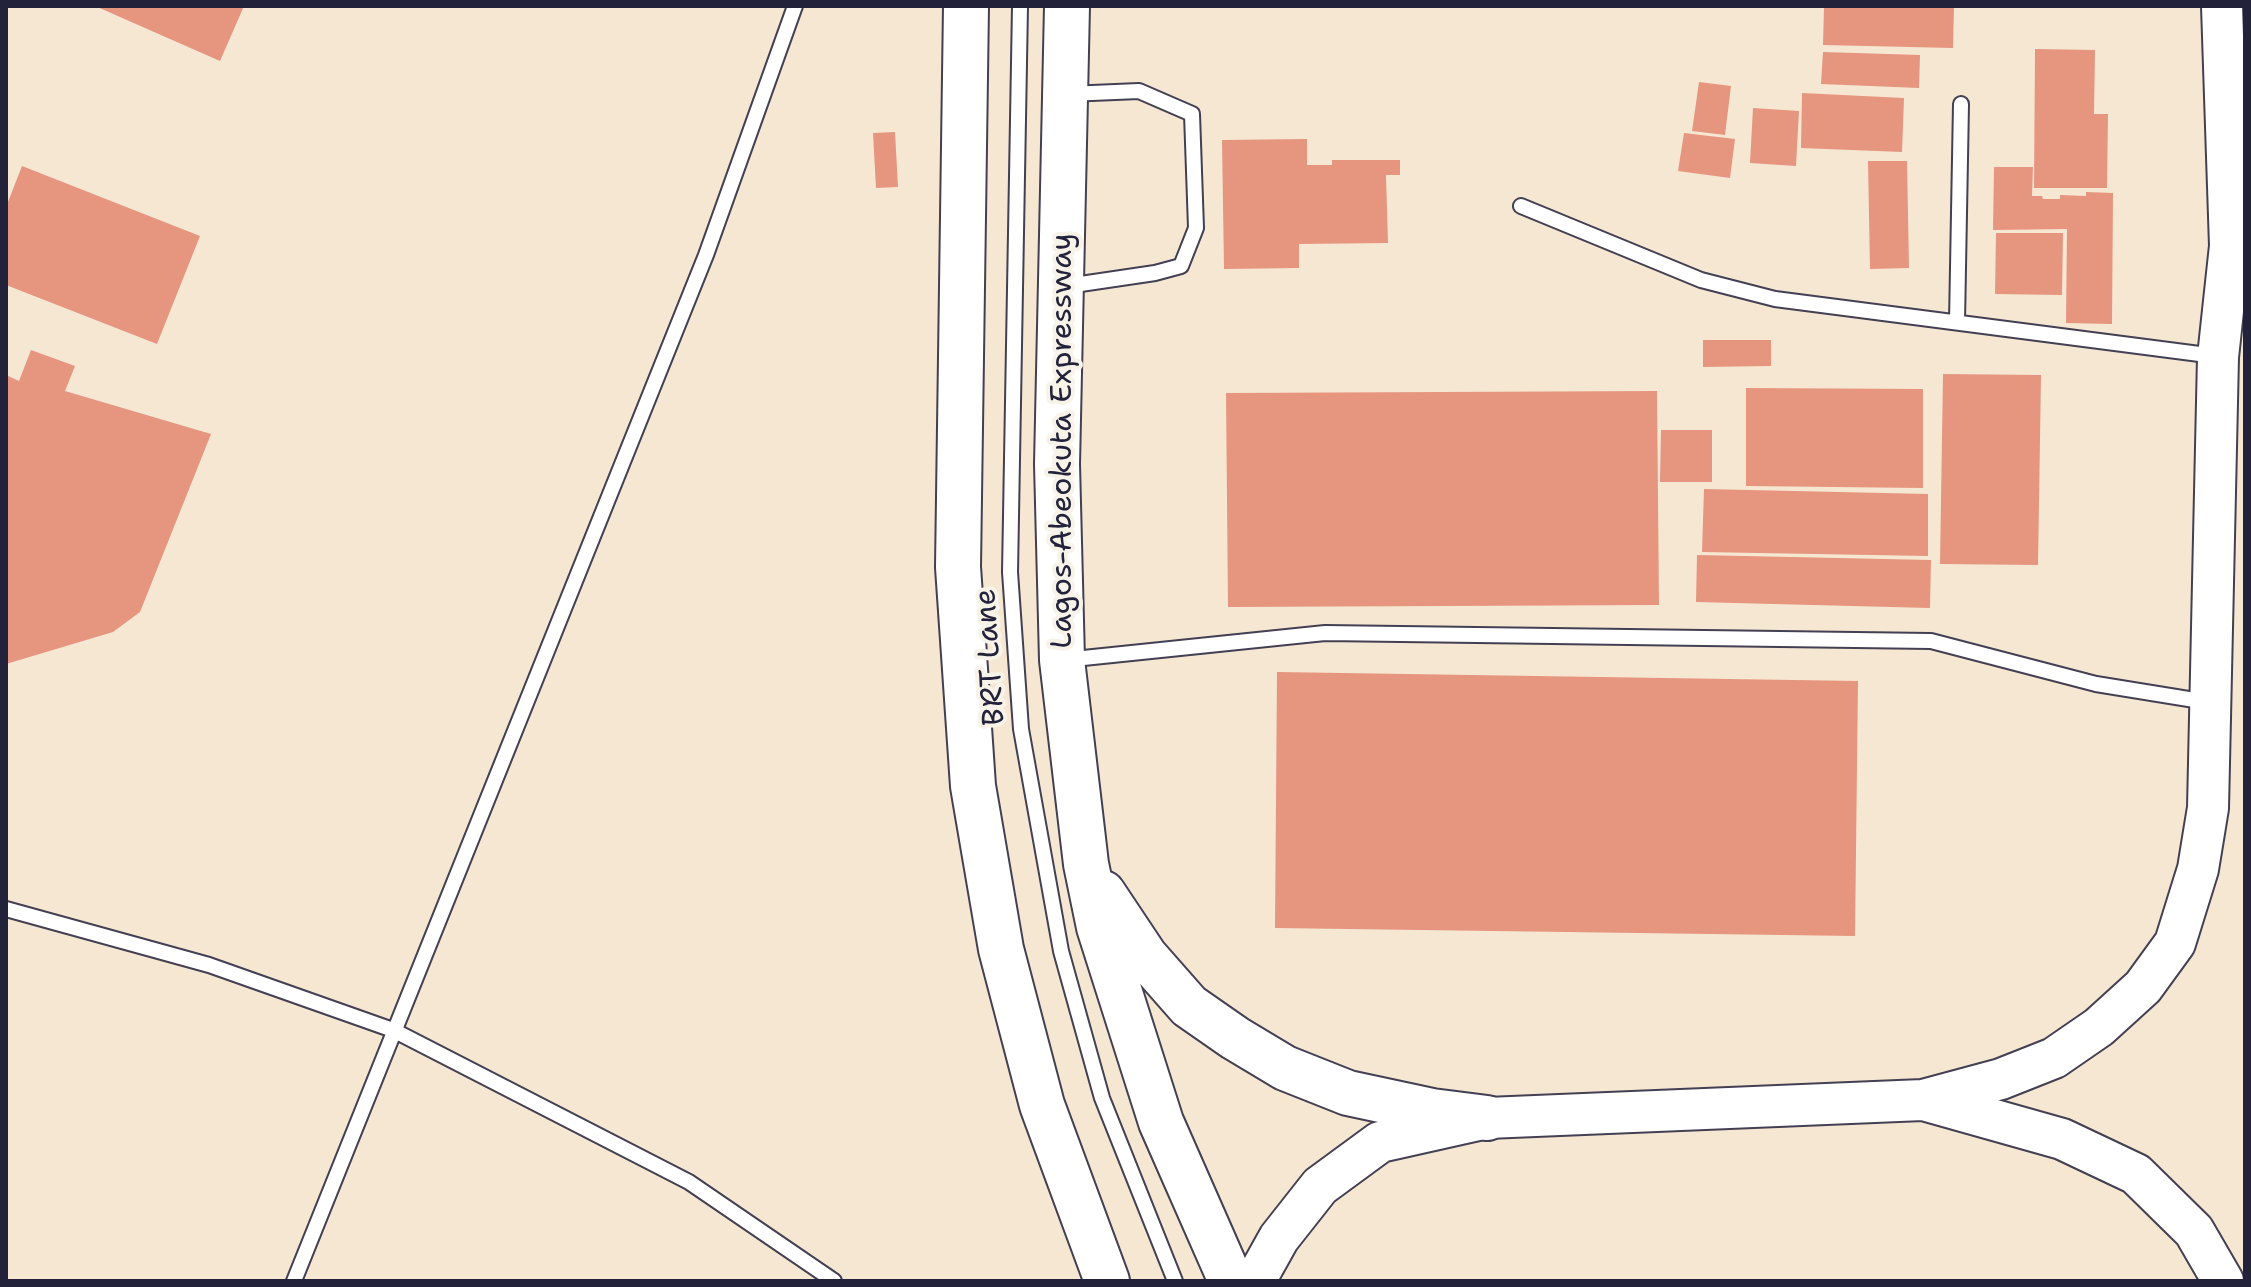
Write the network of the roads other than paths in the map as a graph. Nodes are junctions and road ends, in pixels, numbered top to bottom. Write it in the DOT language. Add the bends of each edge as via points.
graph roads {
  1 [pos="795,6"];
  2 [pos="966,6"];
  3 [pos="1020,6"];
  4 [pos="1067,6"];
  5 [pos="2222,6"];
  6 [pos="1066,95"];
  7 [pos="1961,104"];
  8 [pos="1521,206"];
  9 [pos="1063,286"];
  10 [pos="1957,322"];
  11 [pos="2232,362"];
  12 [pos="1062,660"];
  13 [pos="2212,702"];
  14 [pos="1086,864"];
  15 [pos="6,909"];
  16 [pos="393,1030"];
  17 [pos="1923,1100"];
  18 [pos="1487,1118"];
  19 [pos="294,1281"];
  20 [pos="834,1281"];
  21 [pos="1107,1281"];
  22 [pos="1175,1281"];
  23 [pos="1231,1281"];
  24 [pos="1255,1281"];
  25 [pos="2223,1281"];
  1 -- 16 [label="lane" via="706,255"];
  2 -- 21 [label="highway" via="958,567 973,786 1001,949 1042,1105"];
  3 -- 22 [label="lane, BRT Lane" via="1010,572 1021,729 1061,951 1102,1098"];
  4 -- 6 [label="highway, Lagos-Abeokuta Expressway"];
  5 -- 11 [label="main road"];
  6 -- 9 [label="highway, Lagos-Abeokuta Expressway"];
  6 -- 9 [label="lane" via="1139,91 1192,114 1196,228 1181,266"];
  7 -- 10 [label="lane"];
  8 -- 10 [label="lane" via="1723,286 1775,299"];
  9 -- 12 [label="highway, Lagos-Abeokuta Expressway" via="1057,464"];
  10 -- 11 [label="lane"];
  11 -- 13 [label="main road"];
  12 -- 13 [label="lane" via="1325,633 1931,641 2096,684"];
  12 -- 14 [label="highway, Lagos-Abeokuta Expressway"];
  13 -- 17 [label="main road" via="2208,808 2198,869 2175,943 2143,987 2054,1058"];
  14 -- 18 [label="highway" via="1145,956 1189,1006 1235,1038 1285,1068 1348,1093"];
  14 -- 23 [label="highway, Lagos-Abeokuta Expressway" via="1099,927 1161,1122"];
  15 -- 16 [label="lane" via="209,965"];
  16 -- 19 [label="lane"];
  16 -- 20 [label="lane" via="689,1182"];
  17 -- 18 [label="main road"];
  17 -- 25 [label="main road" via="2062,1139 2136,1174 2194,1231"];
  18 -- 24 [label="main road" via="1380,1142 1320,1186 1279,1238"];
}
